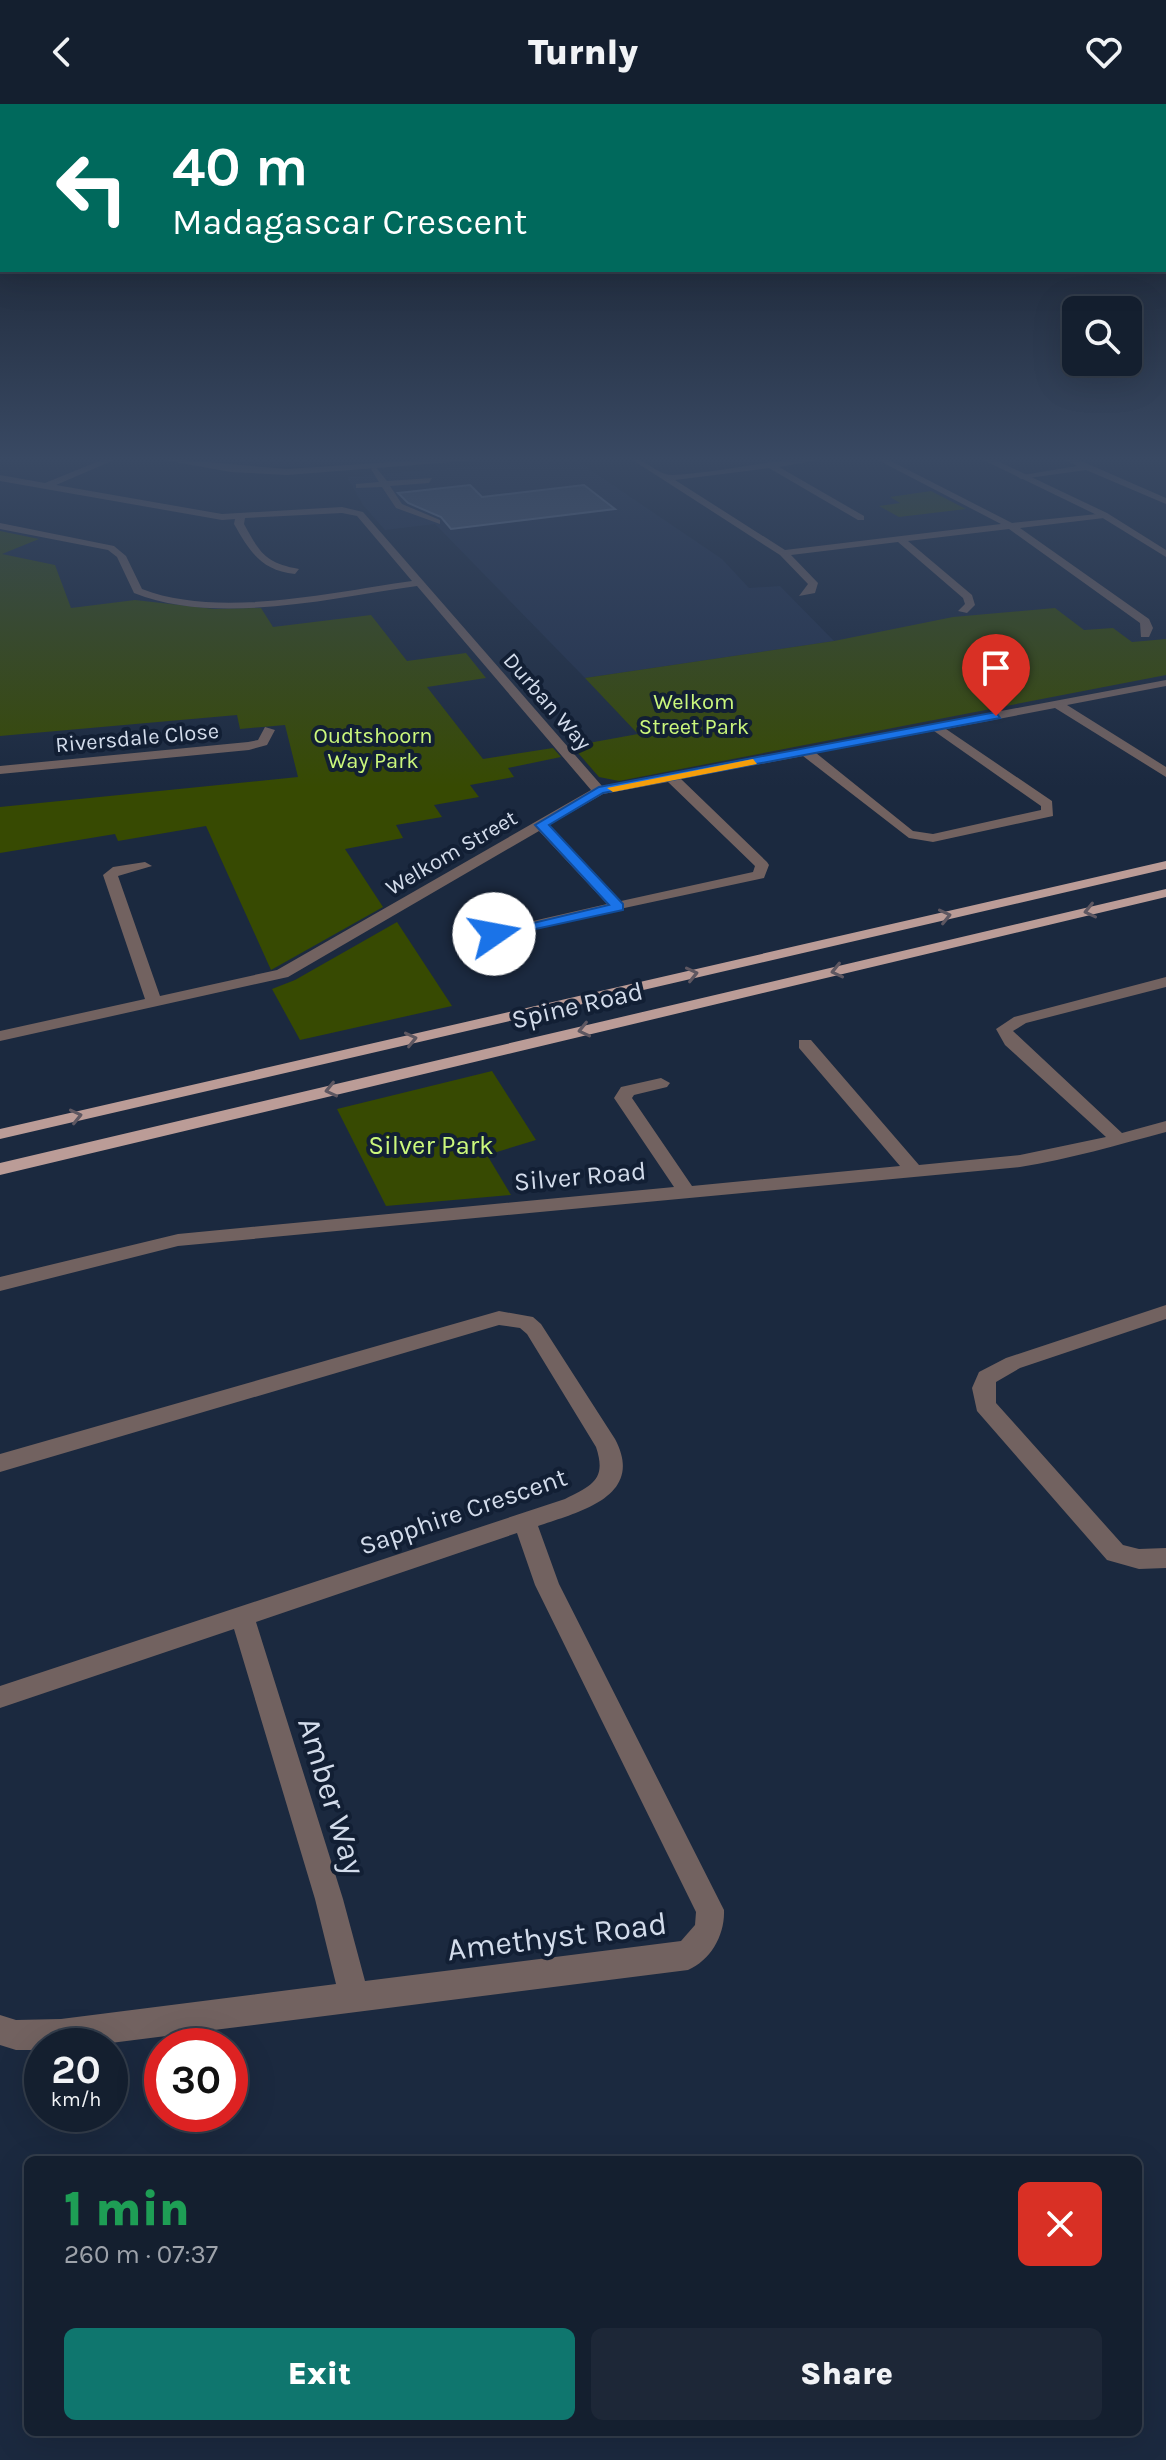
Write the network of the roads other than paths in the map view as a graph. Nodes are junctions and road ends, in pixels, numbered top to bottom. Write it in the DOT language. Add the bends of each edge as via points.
graph roads {
  1 [pos="126,567"];
  2 [pos="272,567"];
  3 [pos="405,567"];
  4 [pos="797,567"];
  5 [pos="933,567"];
  6 [pos="1069,567"];
  7 [pos="295,571"];
  8 [pos="419,583"];
  9 [pos="803,594"];
  10 [pos="963,611"];
  11 [pos="1145,635"];
  12 [pos="1166,683"];
  13 [pos="1057,704"];
  14 [pos="936,727"];
  15 [pos="269,730"];
  16 [pos="806,752"];
  17 [pos="0,770"];
  18 [pos="1166,773"];
  19 [pos="671,777"];
  20 [pos="599,791"];
  21 [pos="541,825"];
  22 [pos="1166,865"];
  23 [pos="145,866"];
  24 [pos="1166,893"];
  25 [pos="618,907"];
  26 [pos="494,934"];
  27 [pos="1166,982"];
  28 [pos="154,1003"];
  29 [pos="0,1036"];
  30 [pos="805,1044"];
  31 [pos="661,1083"];
  32 [pos="1166,1126"];
  33 [pos="0,1134"];
  34 [pos="1119,1140"];
  35 [pos="0,1169"];
  36 [pos="914,1171"];
  37 [pos="687,1192"];
  38 [pos="0,1284"];
  39 [pos="1166,1312"];
  40 [pos="0,1463"];
  41 [pos="524,1521"];
  42 [pos="1166,1558"];
  43 [pos="242,1616"];
  44 [pos="0,1697"];
  45 [pos="354,1997"];
  46 [pos="0,2030"];
  1 -- 8 [label="street" via="138,591 162,599 253,604"];
  2 -- 7 [label="street"];
  3 -- 8 [label="street, Durban Way"];
  4 -- 9 [label="street" via="813,583"];
  5 -- 10 [label="street" via="968,597 970,605"];
  6 -- 11 [label="street" via="1145,621"];
  8 -- 20 [label="street, Durban Way"];
  12 -- 13 [label="street, Welkom Street"];
  13 -- 14 [label="street, Welkom Street"];
  13 -- 18 [label="street"];
  14 -- 16 [label="street, Welkom Street"];
  14 -- 16 [label="street" via="1047,804 1048,813 920,837 909,834"];
  15 -- 17 [label="street, Riversdale Close" via="263,742 249,746"];
  16 -- 19 [label="street, Welkom Street"];
  19 -- 20 [label="street, Welkom Street"];
  19 -- 25 [label="street" via="762,865 762,872 751,879"];
  20 -- 21 [label="street, Welkom Street"];
  21 -- 25 [label="street"];
  21 -- 28 [label="street, Welkom Street" via="297,968"];
  33 -- 22 [label="main road, Spine Road, one-way"];
  23 -- 28 [label="street" via="110,875"];
  24 -- 35 [label="main road, Spine Road, one-way"];
  25 -- 26 [label="street"];
  27 -- 34 [label="street" via="1012,1022 1004,1029"];
  28 -- 29 [label="street, Welkom Street"];
  30 -- 36 [label="street"];
  31 -- 37 [label="street" via="627,1091 623,1098"];
  32 -- 34 [label="street, Silver Road"];
  34 -- 36 [label="street, Silver Road" via="1046,1158"];
  36 -- 37 [label="street, Silver Road"];
  37 -- 38 [label="street, Silver Road" via="178,1240"];
  39 -- 42 [label="street" via="1013,1363 987,1377 983,1388 985,1405 1115,1553"];
  40 -- 41 [label="street, Sapphire Crescent" via="481,1321 513,1319 526,1322 538,1335 614,1462 599,1493"];
  41 -- 43 [label="street, Sapphire Crescent"];
  41 -- 45 [label="street, Amethyst Road" via="547,1585 699,1884 712,1924 688,1955"];
  43 -- 44 [label="street, Sapphire Crescent"];
  43 -- 45 [label="street, Amber Way"];
  45 -- 46 [label="street, Amethyst Road" via="61,2034"];
}
